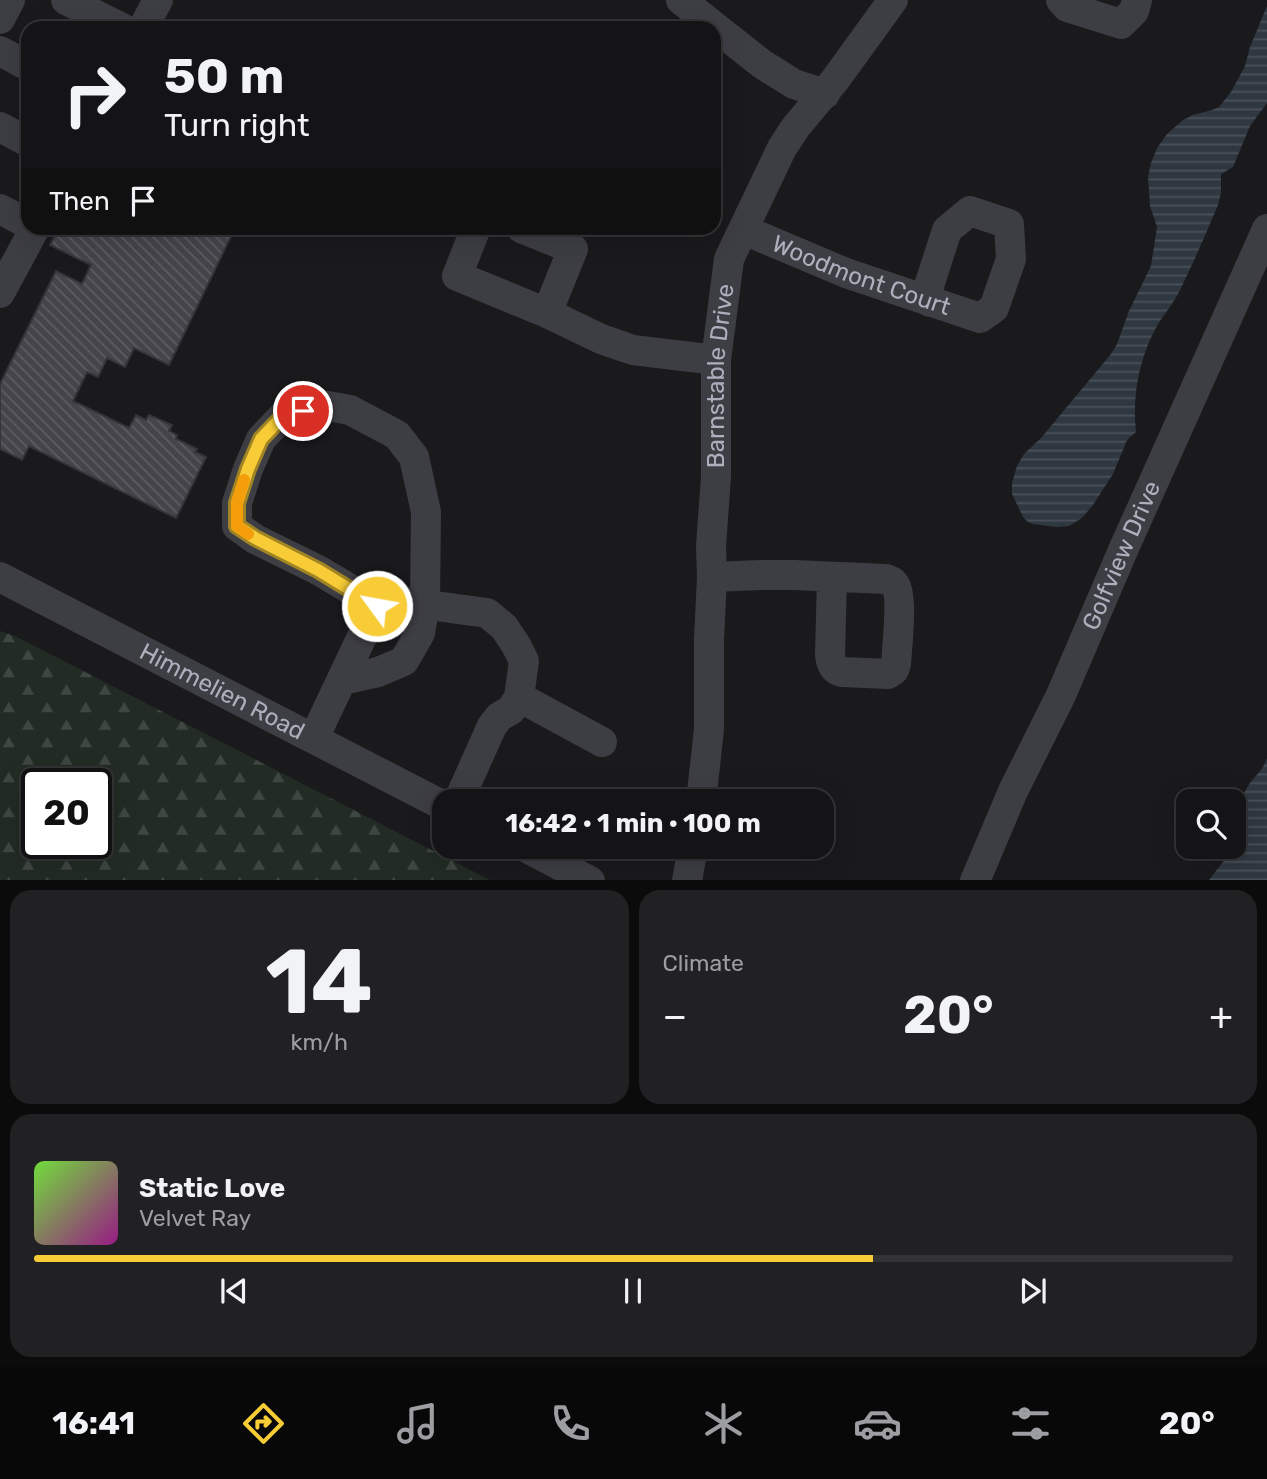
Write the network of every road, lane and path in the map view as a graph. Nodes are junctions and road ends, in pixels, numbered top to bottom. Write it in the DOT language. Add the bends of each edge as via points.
graph roads {
  1 [pos="10,0"];
  2 [pos="66,0"];
  3 [pos="158,0"];
  4 [pos="893,0"];
  5 [pos="1061,0"];
  6 [pos="1138,0"];
  7 [pos="694,4"];
  8 [pos="0,19"];
  9 [pos="108,21"];
  10 [pos="147,21"];
  11 [pos="713,21"];
  12 [pos="721,28"];
  13 [pos="0,51"];
  14 [pos="21,62"];
  15 [pos="825,94"];
  16 [pos="0,127"];
  17 [pos="21,138"];
  18 [pos="0,209"];
  19 [pos="21,220"];
  20 [pos="1267,229"];
  21 [pos="744,230"];
  22 [pos="31,235"];
  23 [pos="474,235"];
  24 [pos="538,235"];
  25 [pos="0,293"];
  26 [pos="930,302"];
  27 [pos="547,313"];
  28 [pos="716,360"];
  29 [pos="0,577"];
  30 [pos="712,577"];
  31 [pos="832,578"];
  32 [pos="425,604"];
  33 [pos="377,606"];
  34 [pos="342,680"];
  35 [pos="519,697"];
  36 [pos="314,738"];
  37 [pos="602,741"];
  38 [pos="464,789"];
  39 [pos="703,789"];
  40 [pos="432,800"];
  41 [pos="549,859"];
  42 [pos="691,859"];
  43 [pos="590,880"];
  44 [pos="687,880"];
  45 [pos="975,880"];
  1 -- 8 [label="street"];
  2 -- 9 [label="street"];
  3 -- 10 [label="street"];
  4 -- 15 [label="street, Barnstable Drive"];
  5 -- 6 [label="street" via="1067,7 1121,24"];
  7 -- 11 [label="street"];
  12 -- 15 [label="street" via="762,64 794,84"];
  13 -- 14 [label="street"];
  15 -- 21 [label="street, Barnstable Drive" via="782,148"];
  16 -- 17 [label="street"];
  18 -- 19 [label="street"];
  20 -- 45 [label="street, Golfview Drive"];
  21 -- 26 [label="street, Woodmont Court"];
  21 -- 28 [label="street, Barnstable Drive" via="729,259"];
  22 -- 25 [label="street"];
  23 -- 27 [label="street" via="457,276"];
  24 -- 27 [label="street" via="573,249"];
  26 -- 26 [label="street, Woodmont Court" via="980,318 994,307 1012,259 1009,224 970,211 947,230 929,286"];
  27 -- 28 [label="street" via="633,351"];
  28 -- 30 [label="street, Barnstable Drive"];
  29 -- 36 [label="street, Himmelien Road"];
  30 -- 31 [label="street"];
  30 -- 39 [label="street, Barnstable Drive"];
  32 -- 33 [label="street"];
  32 -- 33 [label="street" via="426,512 414,457 397,435 350,410 322,405 283,416 261,439 248,469 237,503 237,526"];
  32 -- 34 [label="street" via="420,633 404,661"];
  32 -- 35 [label="street" via="488,613 505,627 524,661"];
  33 -- 34 [label="street"];
  34 -- 36 [label="street"];
  35 -- 37 [label="street"];
  35 -- 38 [label="street" via="492,726"];
  36 -- 40 [label="street, Himmelien Road"];
  41 -- 43 [label="street"];
  42 -- 44 [label="street"];
}
